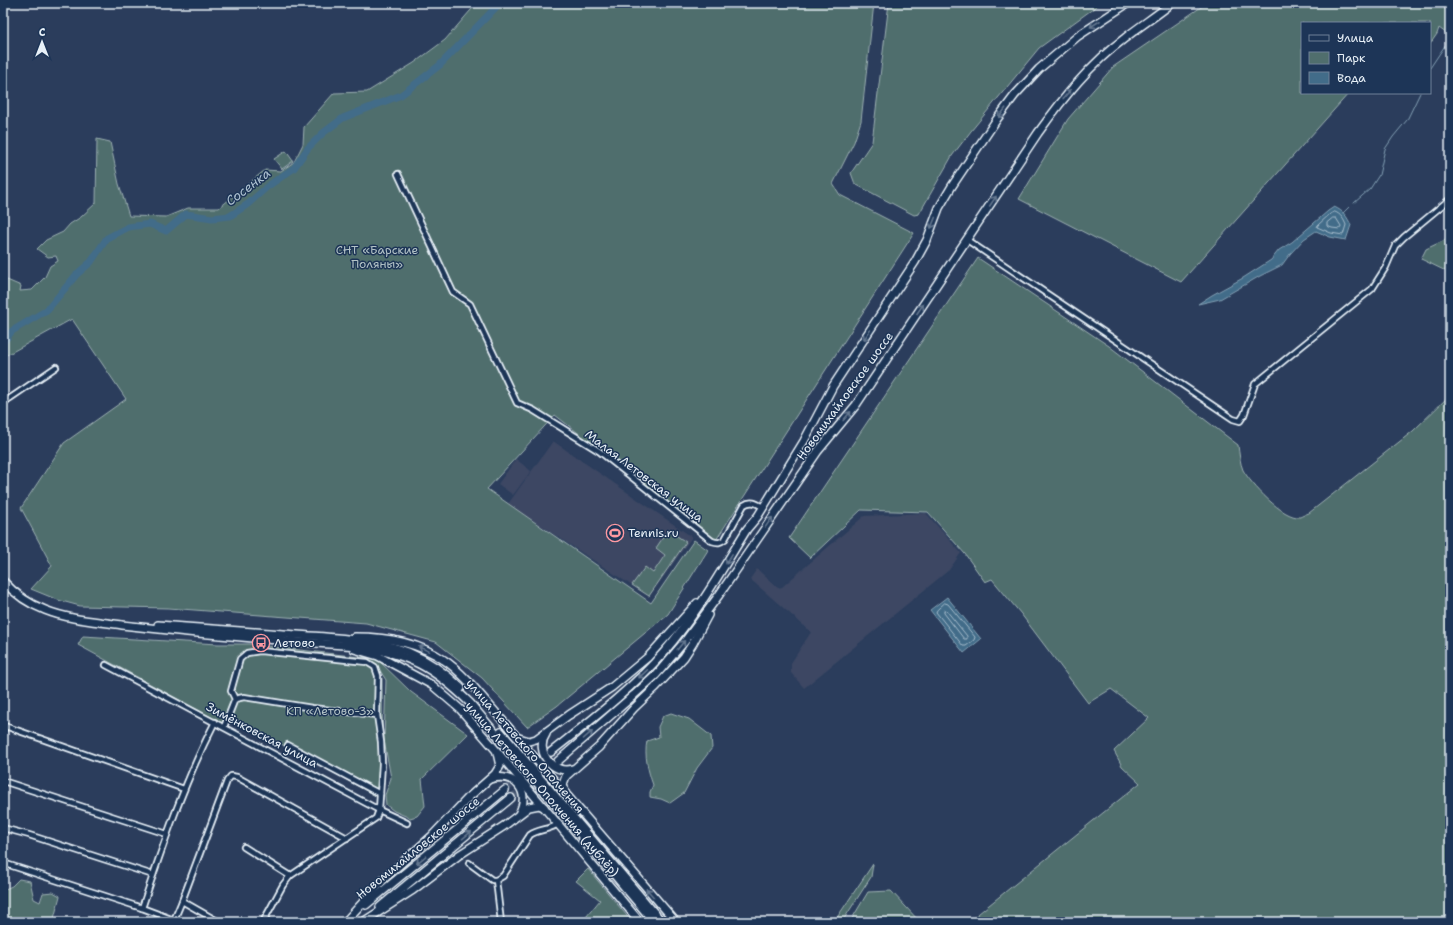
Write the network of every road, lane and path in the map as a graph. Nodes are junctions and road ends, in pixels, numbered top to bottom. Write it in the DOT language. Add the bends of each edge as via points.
graph roads {
  1 [pos="1128,3"];
  2 [pos="1172,3"];
  3 [pos="398,174"];
  4 [pos="1450,199"];
  5 [pos="966,240"];
  6 [pos="56,367"];
  7 [pos="3,403"];
  8 [pos="763,507"];
  9 [pos="3,580"];
  10 [pos="710,588"];
  11 [pos="719,595"];
  12 [pos="329,641"];
  13 [pos="445,660"];
  14 [pos="106,665"];
  15 [pos="431,667"];
  16 [pos="432,685"];
  17 [pos="235,699"];
  18 [pos="377,715"];
  19 [pos="215,722"];
  20 [pos="224,727"];
  21 [pos="548,730"];
  22 [pos="3,732"];
  23 [pos="516,735"];
  24 [pos="288,745"];
  25 [pos="496,749"];
  26 [pos="551,752"];
  27 [pos="558,761"];
  28 [pos="575,768"];
  29 [pos="488,780"];
  30 [pos="3,781"];
  31 [pos="184,789"];
  32 [pos="505,790"];
  33 [pos="566,793"];
  34 [pos="380,794"];
  35 [pos="511,798"];
  36 [pos="544,808"];
  37 [pos="379,810"];
  38 [pos="519,814"];
  39 [pos="407,823"];
  40 [pos="558,824"];
  41 [pos="3,828"];
  42 [pos="167,834"];
  43 [pos="347,838"];
  44 [pos="604,839"];
  45 [pos="244,847"];
  46 [pos="600,853"];
  47 [pos="584,855"];
  48 [pos="3,862"];
  49 [pos="469,863"];
  50 [pos="153,875"];
  51 [pos="290,876"];
  52 [pos="496,880"];
  53 [pos="622,883"];
  54 [pos="182,901"];
  55 [pos="142,908"];
  56 [pos="219,922"];
  57 [pos="263,922"];
  58 [pos="345,922"];
  59 [pos="362,922"];
  60 [pos="501,922"];
  61 [pos="641,922"];
  62 [pos="654,922"];
  63 [pos="662,922"];
  64 [pos="676,922"];
  1 -- 8 [label="main road, Новомихайловское шоссе, one-way" via="1078,36 1039,69 997,119 952,186 939,208 927,240 915,262 833,386 804,441"];
  5 -- 2 [label="main road, Новомихайловское шоссе, one-way" via="1038,132 1079,80 1125,37"];
  3 -- 8 [label="street, Малая Летовская улица" via="453,292 470,304 517,403 533,410 599,451 712,541 717,543 725,539 747,503 754,502"];
  4 -- 5 [label="street" via="1395,246 1372,289 1255,384 1240,421"];
  11 -- 5 [label="main road, Новомихайловское шоссе, one-way" via="825,442 856,405"];
  6 -- 7 [label="street"];
  8 -- 10 [label="main road, Новомихайловское шоссе, one-way"];
  9 -- 12 [label="main road, улица Летовского Ополчения" via="18,595 39,608 66,617 154,629"];
  10 -- 21 [label="main road" via="648,657 612,687"];
  10 -- 26 [label="main road, Новомихайловское шоссе, one-way" via="678,636 650,667"];
  27 -- 11 [label="main road, Новомихайловское шоссе, one-way" via="656,674 685,641"];
  11 -- 28 [label="main road" via="684,657 599,747"];
  13 -- 12 [label="main road, улица Летовского Ополчения (дублёр), one-way" via="418,647 388,639 366,637"];
  12 -- 15 [label="main road, улица Летовского Ополчения" via="382,650"];
  12 -- 16 [label="main road, улица Летовского Ополчения (дублёр)" via="378,656"];
  13 -- 15 [label="main road" via="438,660"];
  13 -- 23 [label="main road, улица Летовского Ополчения (дублёр)" via="472,684"];
  14 -- 19 [label="street, Зимёнковская улица"];
  15 -- 16 [label="main road" via="428,676"];
  15 -- 46 [label="main road, улица Летовского Ополчения" via="448,676 474,701"];
  16 -- 25 [label="main road, улица Летовского Ополчения (дублёр)" via="460,710"];
  17 -- 18 [label="street" via="244,697"];
  17 -- 18 [label="street" via="231,691 240,660 247,653 260,651 367,662 375,667 378,676"];
  17 -- 20 [label="street"];
  18 -- 34 [label="street" via="381,742"];
  19 -- 20 [label="street, Зимёнковская улица"];
  19 -- 31 [label="street" via="197,756"];
  20 -- 37 [label="street, Зимёнковская улица"];
  21 -- 23 [label="main road" via="532,741"];
  21 -- 28 [label="main road" via="542,744 548,761 558,769"];
  22 -- 31 [label="street" via="5,726"];
  23 -- 33 [label="main road, улица Летовского Ополчения (дублёр)"];
  24 -- 34 [label="street"];
  25 -- 29 [label="main road" via="500,766"];
  25 -- 36 [label="main road, улица Летовского Ополчения (дублёр)"];
  28 -- 33 [label="main road" via="564,780"];
  29 -- 38 [label="main road" via="503,777 518,784 524,801"];
  29 -- 58 [label="main road" via="386,877"];
  30 -- 42 [label="street"];
  31 -- 42 [label="street"];
  32 -- 58 [label="main road, Новомихайловское шоссе, one-way"];
  33 -- 44 [label="main road, улица Летовского Ополчения (дублёр)"];
  34 -- 37 [label="street"];
  59 -- 35 [label="main road, Новомихайловское шоссе, one-way"];
  36 -- 38 [label="main road" via="532,805"];
  36 -- 40 [label="main road, улица Летовского Ополчения (дублёр)"];
  37 -- 39 [label="street, Зимёнковская улица"];
  37 -- 43 [label="street" via="376,818"];
  38 -- 59 [label="main road" via="413,890"];
  40 -- 47 [label="main road, улица Летовского Ополчения (дублёр)"];
  40 -- 52 [label="street" via="530,835 503,876"];
  41 -- 50 [label="street"];
  42 -- 50 [label="street"];
  43 -- 51 [label="street"];
  43 -- 54 [label="street" via="231,776"];
  44 -- 46 [label="main road" via="604,847"];
  64 -- 44 [label="main road, улица Летовского Ополчения (дублёр), one-way"];
  45 -- 51 [label="street"];
  46 -- 47 [label="main road"];
  46 -- 53 [label="main road, улица Летовского Ополчения"];
  46 -- 63 [label="main road, улица Летовского Ополчения"];
  47 -- 61 [label="main road, улица Летовского Ополчения (дублёр)"];
  48 -- 55 [label="street"];
  49 -- 52 [label="street" via="492,880"];
  50 -- 55 [label="street"];
  51 -- 57 [label="street"];
  52 -- 60 [label="street"];
  53 -- 61 [label="main road"];
  53 -- 62 [label="main road, улица Летовского Ополчения"];
  54 -- 55 [label="street" via="174,920"];
  54 -- 56 [label="street"];
}
